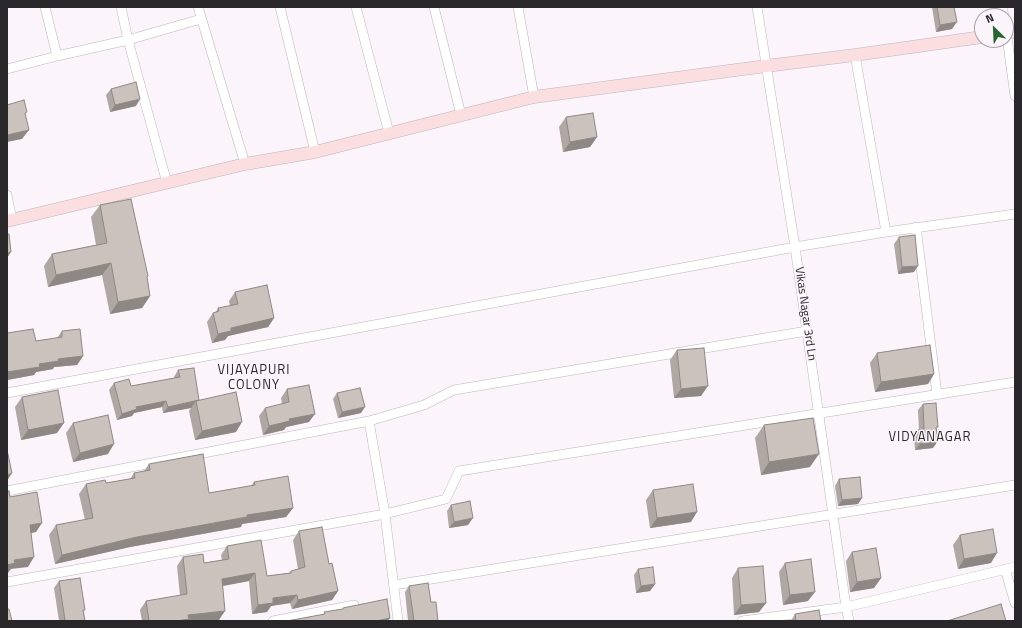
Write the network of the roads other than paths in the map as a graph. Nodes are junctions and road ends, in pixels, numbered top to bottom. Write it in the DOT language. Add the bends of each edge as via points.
graph roads {
  1 [pos="45,7"];
  2 [pos="121,7"];
  3 [pos="198,7"];
  4 [pos="280,7"];
  5 [pos="356,7"];
  6 [pos="434,7"];
  7 [pos="518,7"];
  8 [pos="757,7"];
  9 [pos="201,19"];
  10 [pos="974,38"];
  11 [pos="128,40"];
  12 [pos="1008,48"];
  13 [pos="855,55"];
  14 [pos="57,56"];
  15 [pos="766,66"];
  16 [pos="7,69"];
  17 [pos="1015,96"];
  18 [pos="534,97"];
  19 [pos="461,116"];
  20 [pos="389,133"];
  21 [pos="315,152"];
  22 [pos="245,164"];
  23 [pos="167,183"];
  24 [pos="7,195"];
  25 [pos="1015,214"];
  26 [pos="9,220"];
  27 [pos="916,227"];
  28 [pos="886,232"];
  29 [pos="795,247"];
  30 [pos="807,331"];
  31 [pos="1015,382"];
  32 [pos="7,393"];
  33 [pos="937,394"];
  34 [pos="819,414"];
  35 [pos="370,420"];
  36 [pos="1015,485"];
  37 [pos="7,491"];
  38 [pos="385,514"];
  39 [pos="833,514"];
  40 [pos="1015,567"];
  41 [pos="1005,569"];
  42 [pos="7,582"];
  43 [pos="394,585"];
  44 [pos="365,603"];
  45 [pos="1015,603"];
  46 [pos="846,606"];
  47 [pos="273,621"];
  48 [pos="398,621"];
  49 [pos="742,621"];
  50 [pos="849,621"];
  1 -- 14 [label="street"];
  2 -- 11 [label="street"];
  3 -- 9 [label="street"];
  4 -- 21 [label="street"];
  5 -- 20 [label="street"];
  6 -- 19 [label="street"];
  7 -- 18 [label="street"];
  8 -- 15 [label="street, Vikas Nagar 3rd Ln"];
  9 -- 11 [label="street"];
  9 -- 22 [label="street"];
  10 -- 13 [label="street"];
  11 -- 14 [label="street"];
  11 -- 23 [label="street"];
  12 -- 17 [label="street"];
  13 -- 15 [label="street"];
  13 -- 28 [label="street"];
  14 -- 16 [label="street"];
  15 -- 18 [label="street"];
  15 -- 29 [label="street, Vikas Nagar 3rd Ln"];
  18 -- 19 [label="street"];
  19 -- 20 [label="street"];
  20 -- 21 [label="street"];
  21 -- 22 [label="street"];
  22 -- 23 [label="street"];
  23 -- 26 [label="street"];
  24 -- 26 [label="street"];
  25 -- 27 [label="street"];
  27 -- 28 [label="street"];
  27 -- 33 [label="street"];
  28 -- 29 [label="street"];
  29 -- 30 [label="street, Vikas Nagar 3rd Ln"];
  29 -- 32 [label="street"];
  30 -- 34 [label="street, Vikas Nagar 3rd Ln"];
  30 -- 35 [label="street" via="454,390 424,405"];
  31 -- 33 [label="street"];
  33 -- 34 [label="street"];
  34 -- 38 [label="street" via="459,471 446,499"];
  34 -- 39 [label="street, Vikas Nagar 3rd Ln"];
  35 -- 37 [label="street"];
  35 -- 38 [label="street"];
  36 -- 39 [label="street"];
  38 -- 42 [label="street"];
  38 -- 43 [label="street"];
  39 -- 43 [label="street"];
  39 -- 46 [label="street, Vikas Nagar 3rd Ln"];
  40 -- 41 [label="street"];
  41 -- 45 [label="street"];
  41 -- 46 [label="street"];
  43 -- 48 [label="street" via="392,598"];
  44 -- 47 [label="street"];
  46 -- 49 [label="street"];
  46 -- 50 [label="street, Vikas Nagar 3rd Ln"];
}
